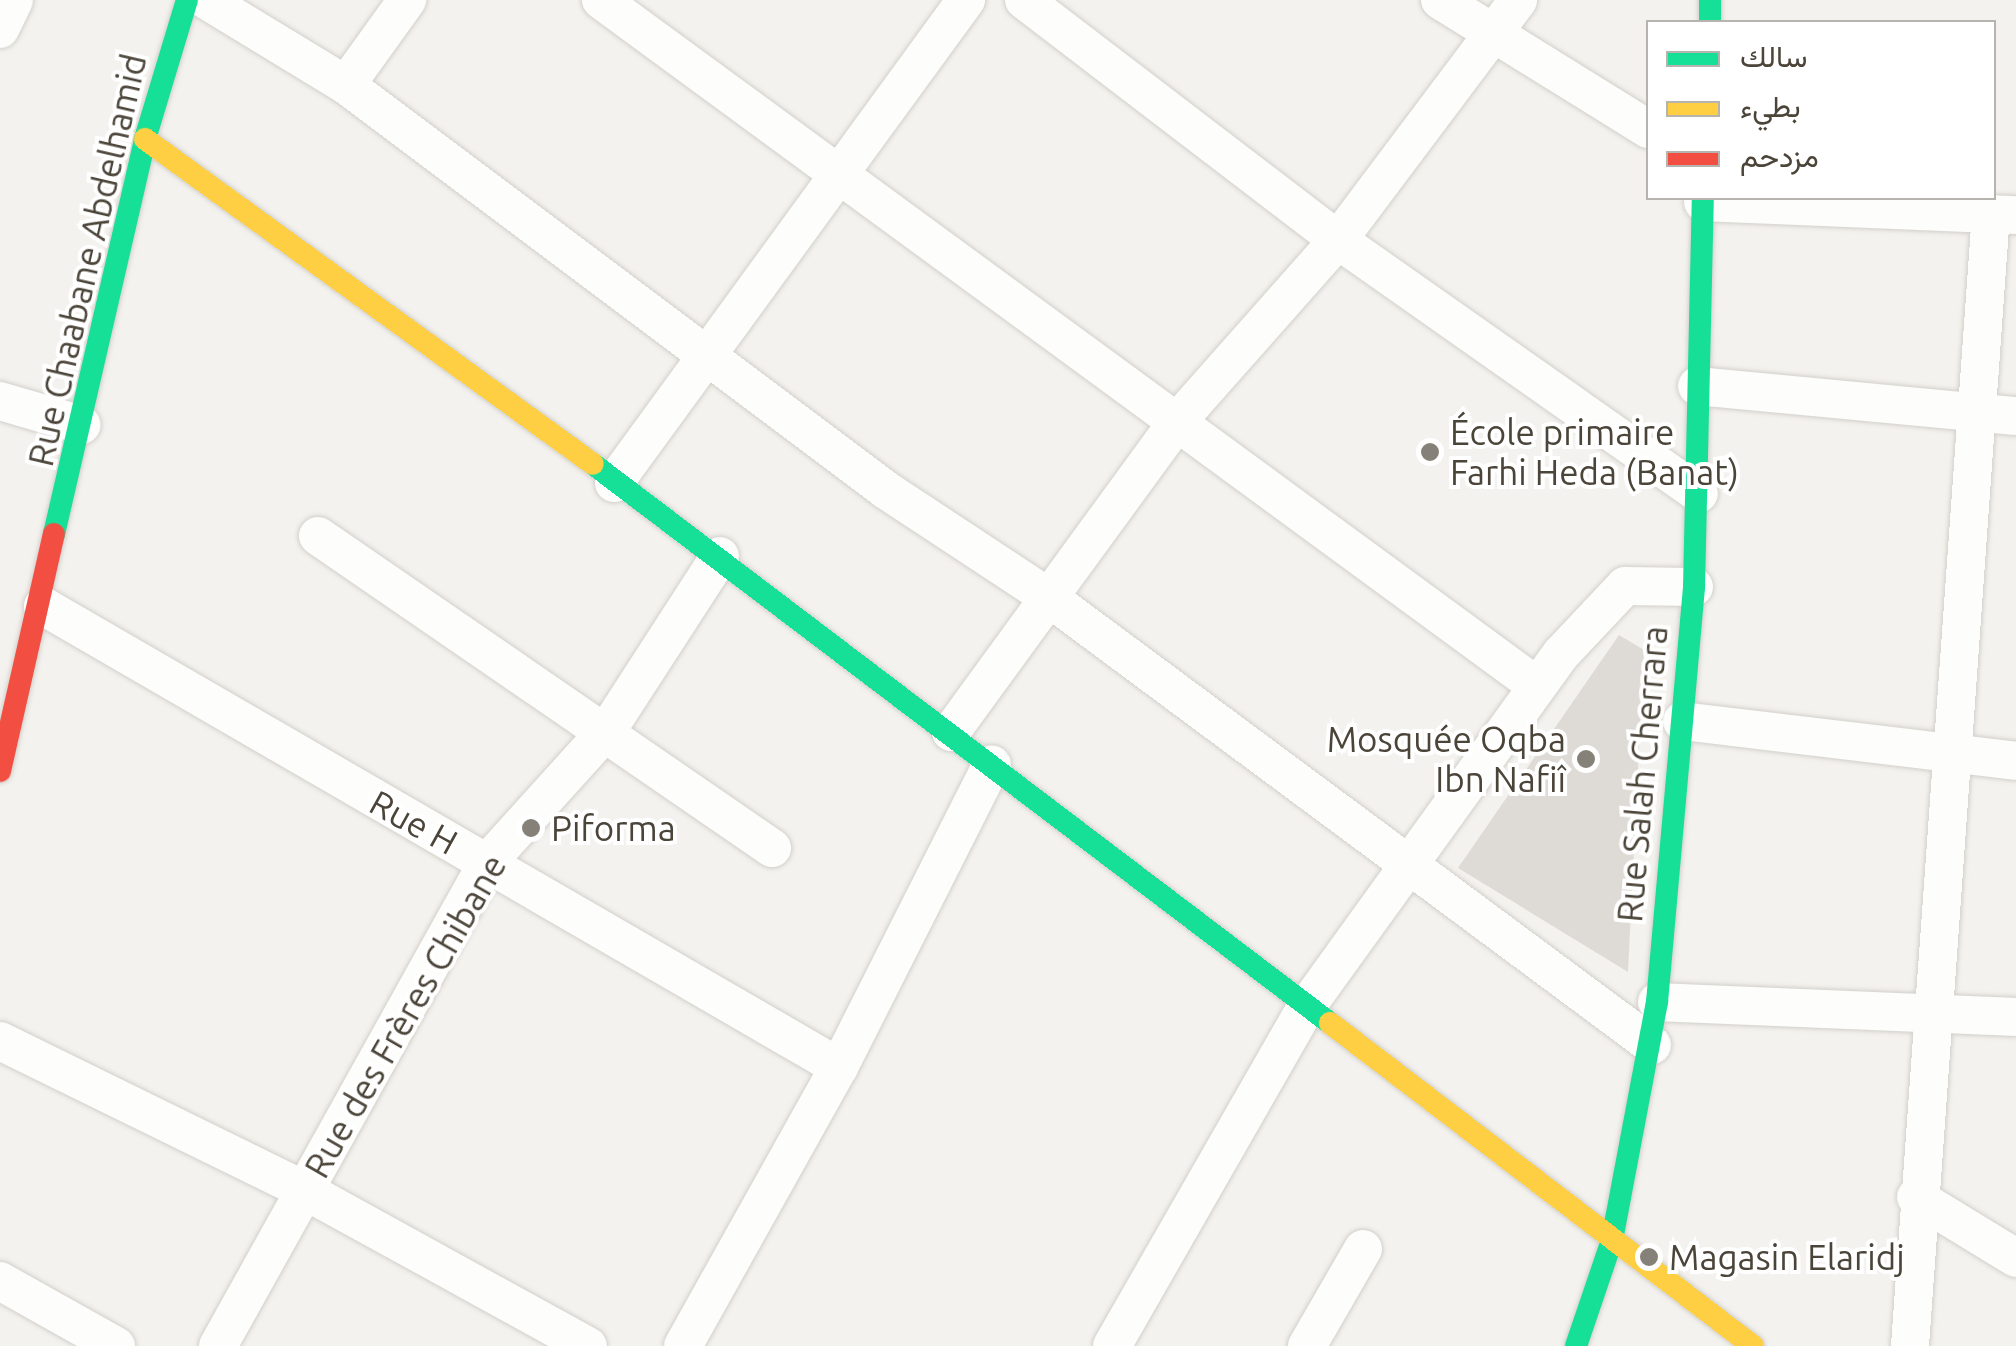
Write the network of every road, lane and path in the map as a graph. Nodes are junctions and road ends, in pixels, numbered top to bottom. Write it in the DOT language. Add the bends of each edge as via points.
graph roads {
  1 [pos="14,0"];
  2 [pos="187,0"];
  3 [pos="206,0"];
  4 [pos="407,0"];
  5 [pos="601,0"];
  6 [pos="966,0"];
  7 [pos="1024,0"];
  8 [pos="1440,0"];
  9 [pos="1518,0"];
  10 [pos="0,29"];
  11 [pos="1490,36"];
  12 [pos="346,85"];
  13 [pos="1646,128"];
  14 [pos="145,140"];
  15 [pos="840,172"];
  16 [pos="1703,200"];
  17 [pos="2004,215"];
  18 [pos="1338,240"];
  19 [pos="704,356"];
  20 [pos="1697,386"];
  21 [pos="0,402"];
  22 [pos="1999,414"];
  23 [pos="1176,423"];
  24 [pos="82,425"];
  25 [pos="614,483"];
  26 [pos="1698,494"];
  27 [pos="318,536"];
  28 [pos="720,556"];
  29 [pos="1694,586"];
  30 [pos="1048,597"];
  31 [pos="44,606"];
  32 [pos="1537,686"];
  33 [pos="1682,721"];
  34 [pos="608,729"];
  35 [pos="950,732"];
  36 [pos="1955,757"];
  37 [pos="2016,761"];
  38 [pos="992,764"];
  39 [pos="0,771"];
  40 [pos="772,848"];
  41 [pos="487,863"];
  42 [pos="1408,869"];
  43 [pos="1657,1002"];
  44 [pos="1308,1006"];
  45 [pos="1934,1013"];
  46 [pos="2016,1017"];
  47 [pos="0,1041"];
  48 [pos="1652,1045"];
  49 [pos="839,1066"];
  50 [pos="304,1190"];
  51 [pos="1916,1198"];
  52 [pos="1612,1240"];
  53 [pos="1363,1248"];
  54 [pos="2016,1258"];
  55 [pos="0,1280"];
  56 [pos="1751,1345"];
  57 [pos="116,1346"];
  58 [pos="218,1346"];
  59 [pos="588,1346"];
  60 [pos="683,1346"];
  61 [pos="1112,1346"];
  62 [pos="1307,1346"];
  63 [pos="1576,1346"];
  64 [pos="1910,1346"];
  1 -- 10 [label="street"];
  2 -- 14 [label="street, Rue Chaabane Abdelhamid"];
  3 -- 12 [label="street"];
  4 -- 12 [label="street"];
  5 -- 15 [label="street"];
  6 -- 15 [label="street"];
  7 -- 18 [label="street"];
  8 -- 11 [label="street"];
  9 -- 11 [label="street"];
  11 -- 13 [label="street"];
  11 -- 18 [label="street"];
  12 -- 19 [label="street"];
  14 -- 24 [label="street, Rue Chaabane Abdelhamid"];
  14 -- 25 [label="street"];
  15 -- 19 [label="street"];
  15 -- 23 [label="street"];
  16 -- 17 [label="street"];
  16 -- 20 [label="street, Rue Salah Cherrara"];
  17 -- 22 [label="street"];
  18 -- 23 [label="street"];
  18 -- 26 [label="street"];
  19 -- 25 [label="street"];
  19 -- 30 [label="street"];
  20 -- 22 [label="street"];
  20 -- 26 [label="street, Rue Salah Cherrara"];
  21 -- 24 [label="street"];
  22 -- 36 [label="street"];
  23 -- 30 [label="street"];
  23 -- 32 [label="street"];
  24 -- 31 [label="street, Rue Chaabane Abdelhamid"];
  25 -- 28 [label="street"];
  26 -- 29 [label="street, Rue Salah Cherrara"];
  27 -- 34 [label="street"];
  28 -- 34 [label="street, Rue des Frères Chibane"];
  28 -- 35 [label="street"];
  29 -- 32 [label="street" via="1626,586"];
  29 -- 33 [label="street, Rue Salah Cherrara"];
  30 -- 35 [label="street"];
  30 -- 42 [label="street"];
  31 -- 39 [label="street, Rue Chaabane Abdelhamid"];
  31 -- 41 [label="street, Rue H"];
  32 -- 42 [label="street"];
  33 -- 36 [label="street"];
  33 -- 43 [label="street, Rue Salah Cherrara"];
  34 -- 40 [label="street"];
  34 -- 41 [label="street, Rue des Frères Chibane"];
  35 -- 38 [label="street"];
  36 -- 37 [label="street"];
  36 -- 45 [label="street"];
  38 -- 44 [label="street"];
  38 -- 49 [label="street"];
  41 -- 49 [label="street, Rue H"];
  41 -- 50 [label="street, Rue des Frères Chibane"];
  42 -- 44 [label="street"];
  42 -- 48 [label="street"];
  43 -- 45 [label="street"];
  43 -- 48 [label="street, Rue Salah Cherrara"];
  44 -- 52 [label="street"];
  44 -- 61 [label="street"];
  45 -- 46 [label="street"];
  45 -- 51 [label="street"];
  47 -- 50 [label="street"];
  48 -- 52 [label="street, Rue Salah Cherrara"];
  49 -- 60 [label="street"];
  50 -- 58 [label="street, Rue des Frères Chibane"];
  50 -- 59 [label="street"];
  51 -- 54 [label="street"];
  51 -- 64 [label="street"];
  52 -- 56 [label="street"];
  52 -- 63 [label="street, Rue Salah Cherrara"];
  53 -- 62 [label="street"];
  55 -- 57 [label="street"];
}
